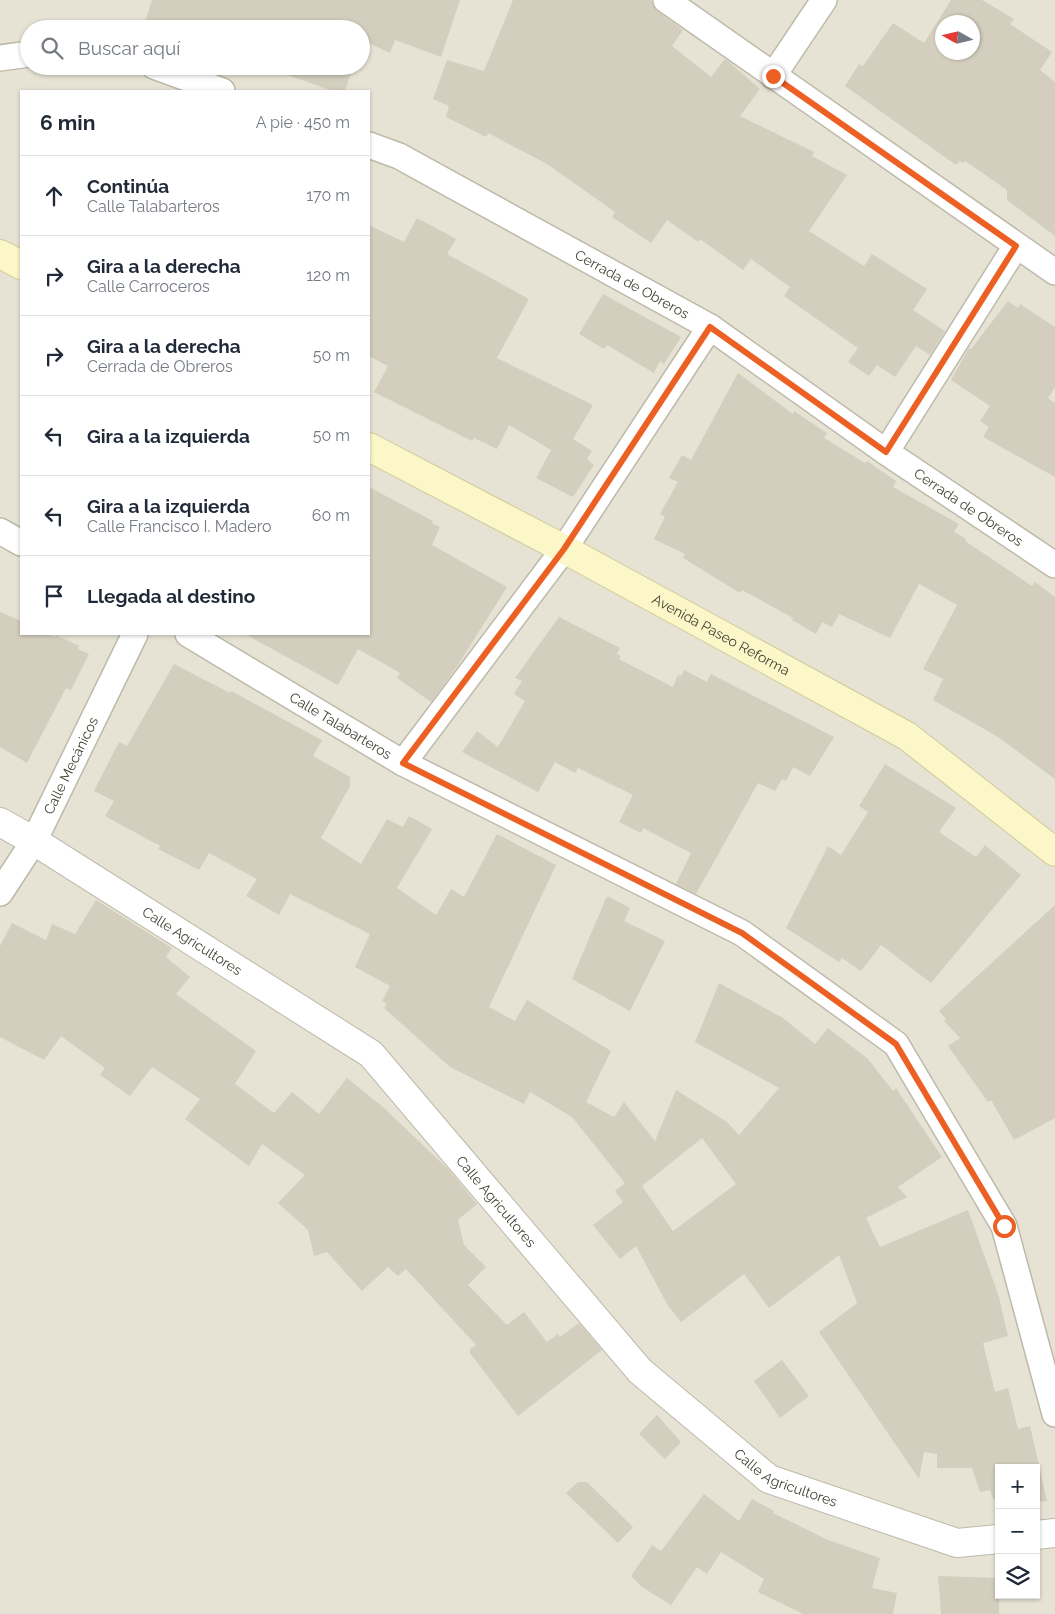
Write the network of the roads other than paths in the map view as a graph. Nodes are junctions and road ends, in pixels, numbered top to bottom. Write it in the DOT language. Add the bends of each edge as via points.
graph roads {
  1 [pos="666,0"];
  2 [pos="824,0"];
  3 [pos="20,55"];
  4 [pos="0,58"];
  5 [pos="178,75"];
  6 [pos="773,76"];
  7 [pos="219,90"];
  8 [pos="370,145"];
  9 [pos="1016,246"];
  10 [pos="0,254"];
  11 [pos="20,264"];
  12 [pos="1055,272"];
  13 [pos="710,327"];
  14 [pos="370,448"];
  15 [pos="886,452"];
  16 [pos="0,531"];
  17 [pos="20,542"];
  18 [pos="564,549"];
  19 [pos="1055,566"];
  20 [pos="135,635"];
  21 [pos="190,635"];
  22 [pos="403,763"];
  23 [pos="0,822"];
  24 [pos="34,841"];
  25 [pos="1055,852"];
  26 [pos="0,893"];
  27 [pos="1055,1414"];
  28 [pos="1055,1533"];
  29 [pos="1040,1535"];
  30 [pos="995,1539"];
  1 -- 6 [label="street"];
  2 -- 6 [label="street"];
  3 -- 4 [label="street"];
  5 -- 7 [label="street"];
  6 -- 9 [label="street"];
  8 -- 13 [label="street, Cerrada de Obreros" via="399,156"];
  9 -- 12 [label="street"];
  9 -- 15 [label="street"];
  10 -- 11 [label="main road"];
  13 -- 15 [label="street, Cerrada de Obreros"];
  13 -- 18 [label="street"];
  14 -- 18 [label="main road, Avenida Paseo Reforma"];
  15 -- 19 [label="street, Cerrada de Obreros"];
  16 -- 17 [label="street"];
  18 -- 22 [label="street"];
  18 -- 25 [label="main road, Avenida Paseo Reforma" via="907,736"];
  20 -- 24 [label="street, Calle Mecánicos"];
  21 -- 22 [label="street, Calle Talabarteros"];
  22 -- 27 [label="street, Calle Talabarteros" via="742,933 896,1044 1004,1226"];
  23 -- 24 [label="street, Calle Agricultores"];
  24 -- 26 [label="street, Calle Mecánicos"];
  24 -- 30 [label="street, Calle Agricultores" via="371,1054 640,1371 769,1479 957,1543"];
  28 -- 29 [label="street"];
}
